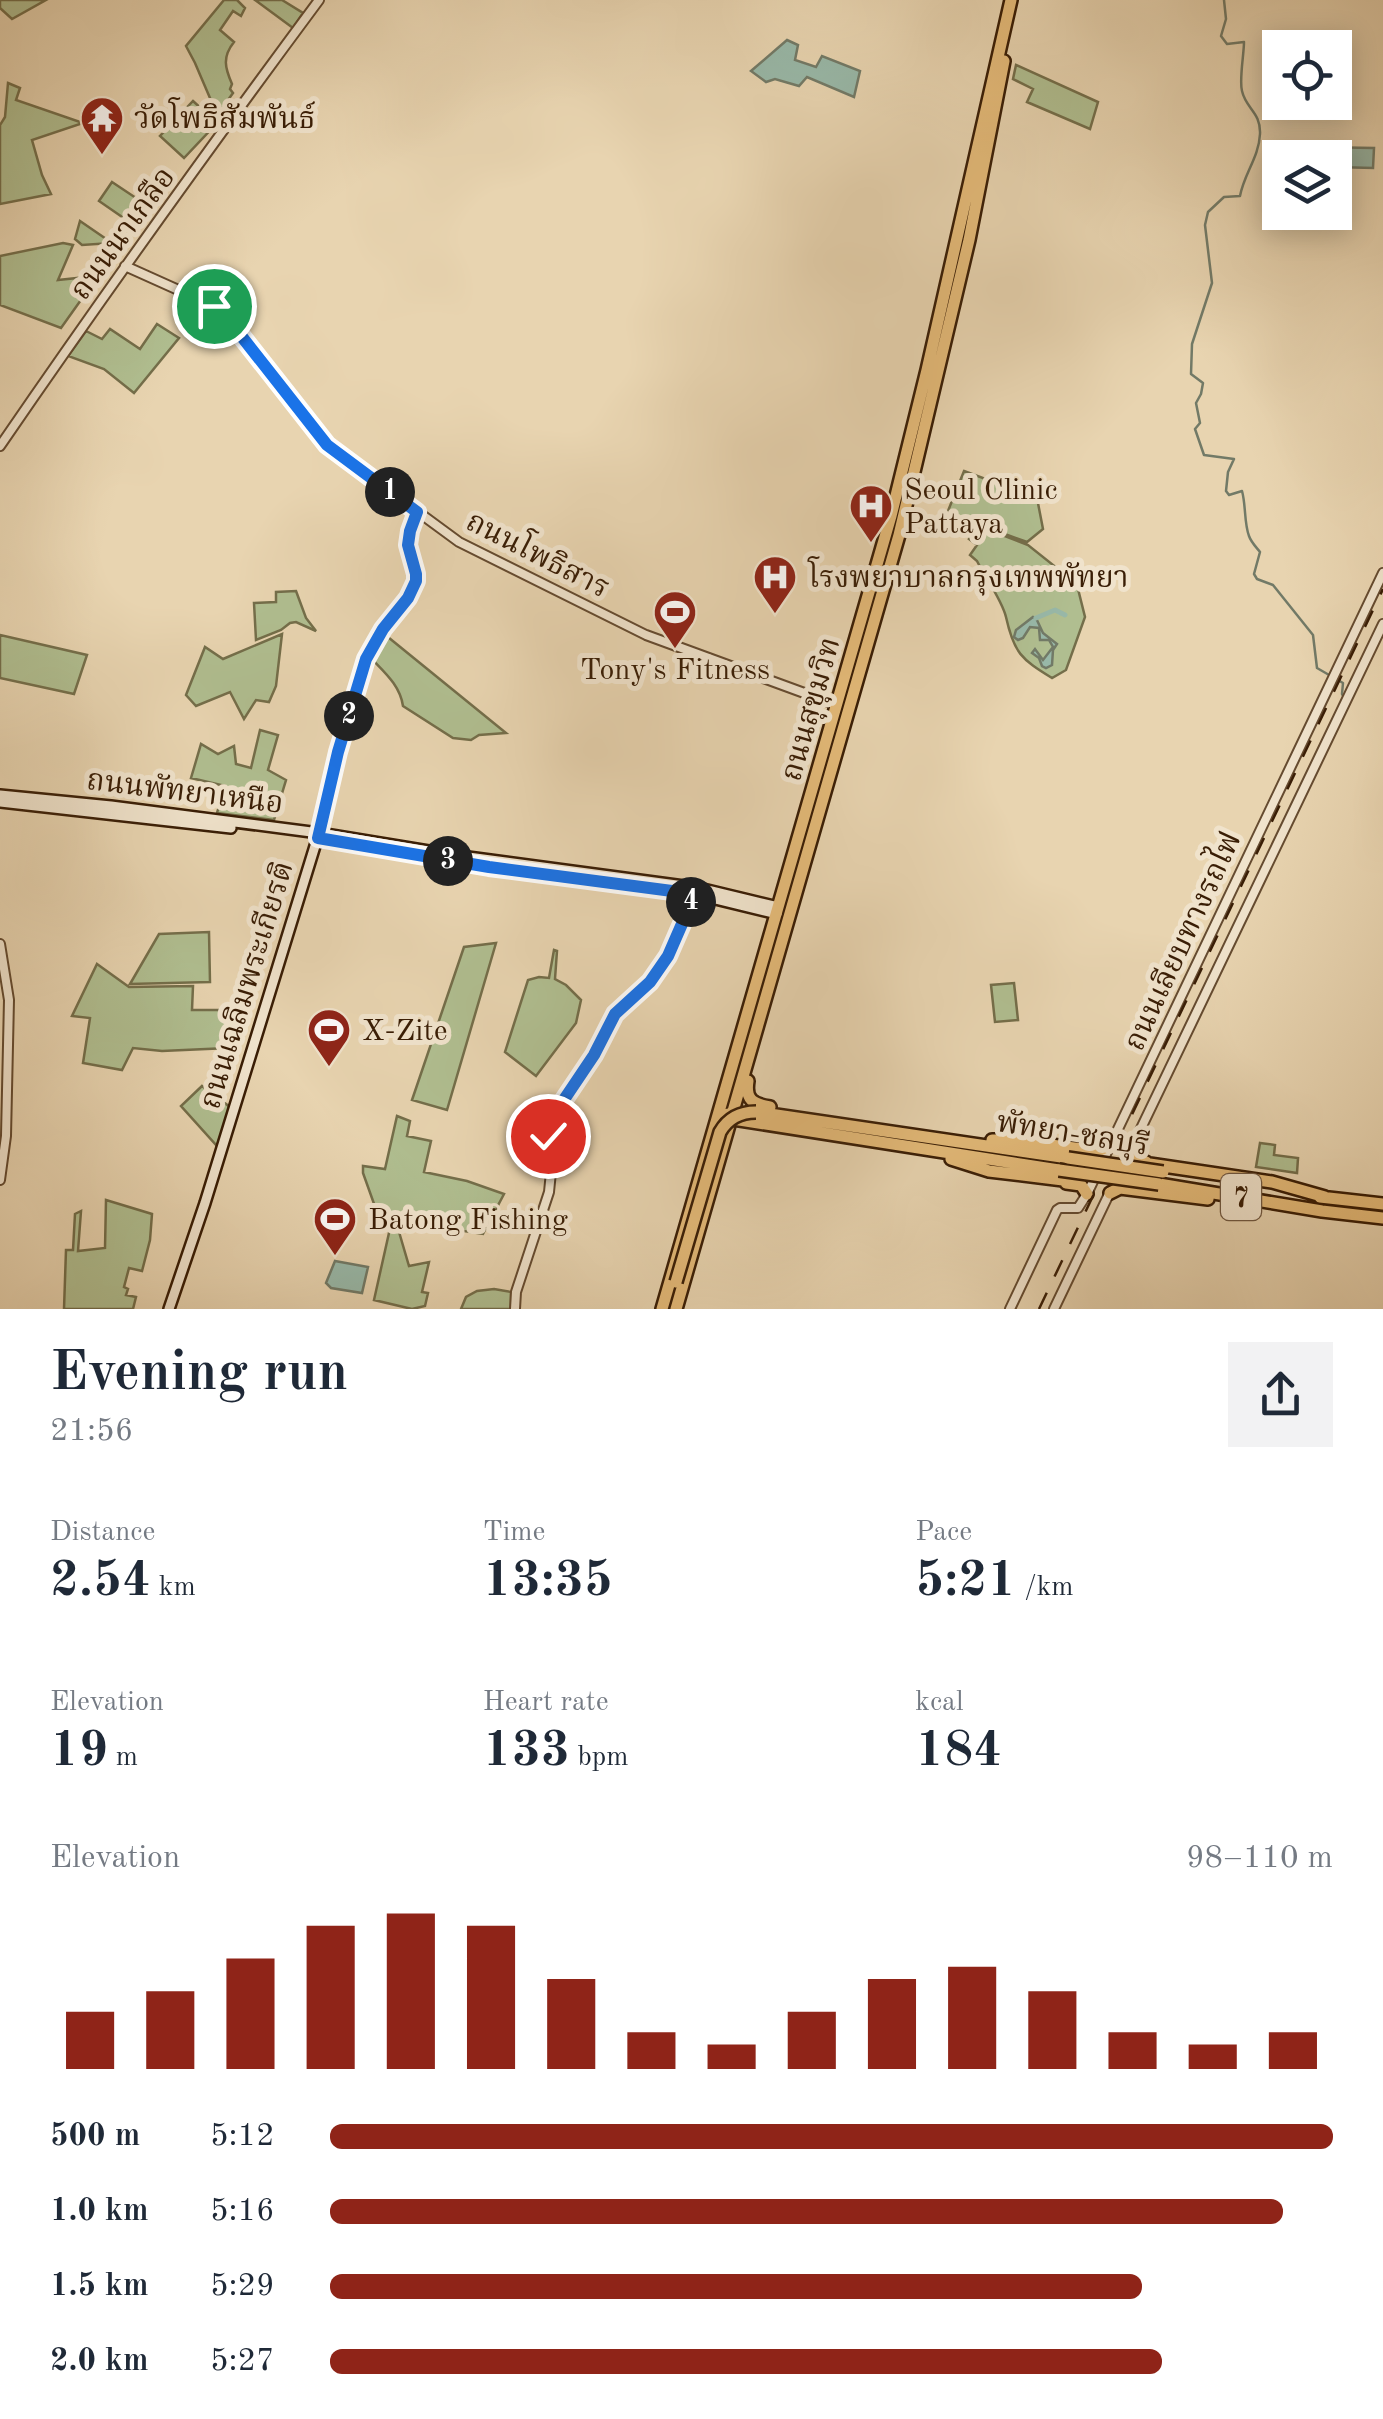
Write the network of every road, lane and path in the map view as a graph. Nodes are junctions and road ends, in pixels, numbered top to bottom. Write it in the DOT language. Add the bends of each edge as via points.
graph roads {
  1 [pos="320,0"];
  2 [pos="1015,0"];
  3 [pos="125,266"];
  4 [pos="0,446"];
  5 [pos="914,448"];
  6 [pos="417,512"];
  7 [pos="1383,574"];
  8 [pos="1383,624"];
  9 [pos="837,706"];
  10 [pos="0,799"];
  11 [pos="808,827"];
  12 [pos="318,836"];
  13 [pos="695,894"];
  14 [pos="784,912"];
  15 [pos="0,944"];
  16 [pos="758,999"];
  17 [pos="752,1047"];
  18 [pos="722,1102"];
  19 [pos="780,1109"];
  20 [pos="732,1118"];
  21 [pos="798,1130"];
  22 [pos="930,1136"];
  23 [pos="1112,1140"];
  24 [pos="1132,1146"];
  25 [pos="923,1149"];
  26 [pos="1070,1153"];
  27 [pos="1149,1163"];
  28 [pos="1036,1178"];
  29 [pos="0,1180"];
  30 [pos="712,1184"];
  31 [pos="1141,1190"];
  32 [pos="1110,1192"];
  33 [pos="1086,1194"];
  34 [pos="1324,1204"];
  35 [pos="1383,1204"];
  36 [pos="1383,1218"];
  37 [pos="169,1309"];
  38 [pos="515,1309"];
  39 [pos="665,1309"];
  40 [pos="676,1309"];
  41 [pos="1010,1309"];
  42 [pos="1054,1309"];
  1 -- 3 [label="street, ถนนนาเกลือ"];
  2 -- 5 [label="highway, ถนนสุขุมวิท"];
  3 -- 4 [label="street, ถนนนาเกลือ"];
  3 -- 6 [label="street, ถนนโพธิสาร" via="224,314 327,445"];
  5 -- 9 [label="highway, ถนนสุขุมวิท"];
  5 -- 11 [label="highway, ถนนสุขุมวิท" via="887,579"];
  6 -- 9 [label="street, ถนนโพธิสาร" via="461,543 646,635"];
  6 -- 12 [label="street, ถนนเฉลิมพระเกียรติ" via="408,545 416,581 366,659"];
  7 -- 23 [label="street, ถนนเลียบทางรถไฟ"];
  8 -- 24 [label="street, ถนนเลียบทางรถไฟ"];
  9 -- 11 [label="highway, ถนนสุขุมวิท"];
  10 -- 12 [label="main road, ถนนพัทยาเหนือ"];
  11 -- 14 [label="highway, ถนนสุขุมวิท"];
  12 -- 13 [label="main road, ถนนพัทยาเหนือ"];
  12 -- 14 [label="main road, ถนนพัทยาเหนือ" via="699,888"];
  12 -- 37 [label="main road, ถนนเฉลิมพระเกียรติ"];
  13 -- 14 [label="main road, ถนนพัทยาเหนือ"];
  13 -- 38 [label="street" via="668,956 615,1014 549,1122 549,1192"];
  14 -- 16 [label="highway, ถนนสุขุมวิท"];
  15 -- 29 [label="street" via="8,1000"];
  16 -- 17 [label="highway, ถนนสุขุมวิท"];
  16 -- 18 [label="highway, ถนนสุขุมวิท"];
  17 -- 19 [label="highway" via="747,1095 755,1104"];
  17 -- 20 [label="highway, ถนนสุขุมวิท"];
  18 -- 20 [label="highway"];
  18 -- 39 [label="highway, ถนนสุขุมวิท"];
  19 -- 21 [label="highway" via="745,1113"];
  19 -- 22 [label="highway"];
  20 -- 21 [label="highway"];
  20 -- 30 [label="highway, ถนนสุขุมวิท"];
  21 -- 25 [label="highway, 7"];
  21 -- 30 [label="highway" via="738,1128"];
  22 -- 26 [label="highway, พัทยา-ชลบุรี / 7"];
  22 -- 39 [label="highway, พัทยา-ชลบุรี / 7, bridge" via="756,1112 734,1117 720,1132"];
  23 -- 26 [label="highway" via="1100,1151"];
  23 -- 33 [label="street, ถนนเลียบทางรถไฟ"];
  24 -- 27 [label="highway" via="1134,1158"];
  24 -- 32 [label="street, ถนนเลียบทางรถไฟ"];
  25 -- 28 [label="highway" via="989,1172"];
  25 -- 34 [label="highway, 7, bridge"];
  26 -- 28 [label="highway" via="1084,1155 1073,1181"];
  26 -- 34 [label="highway, พัทยา-ชลบุรี / 7, bridge"];
  27 -- 31 [label="highway" via="1138,1164 1131,1176"];
  27 -- 34 [label="highway" via="1272,1182"];
  28 -- 33 [label="highway" via="1081,1185"];
  30 -- 40 [label="highway, ถนนสุขุมวิท"];
  31 -- 32 [label="highway"];
  31 -- 34 [label="highway" via="1272,1208"];
  32 -- 42 [label="street, ถนนเลียบทางรถไฟ"];
  33 -- 41 [label="street, ถนนเลียบทางรถไฟ" via="1078,1208 1056,1210"];
  34 -- 35 [label="highway, พัทยา-ชลบุรี / 7"];
  34 -- 36 [label="highway, 7"];
}
